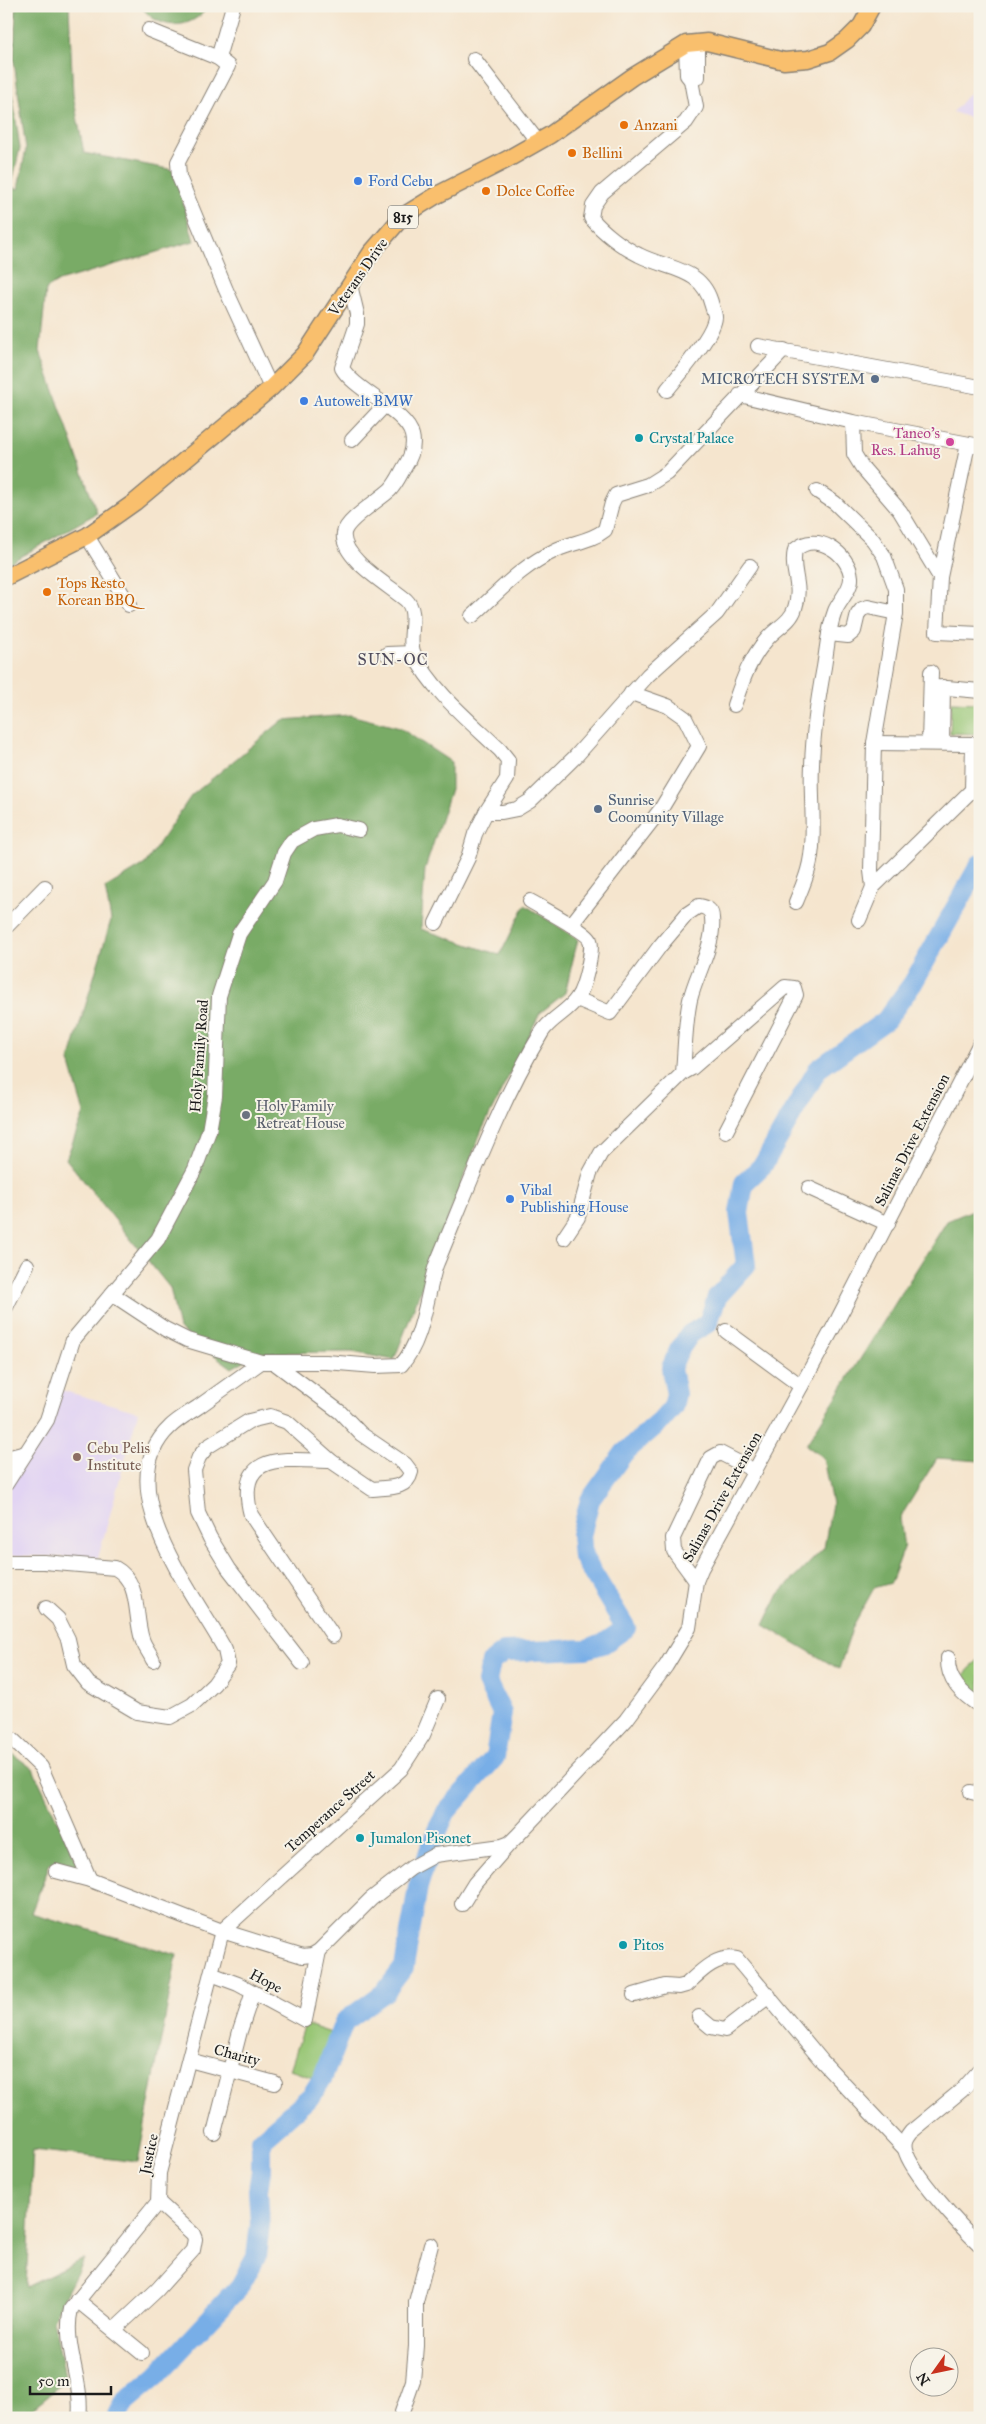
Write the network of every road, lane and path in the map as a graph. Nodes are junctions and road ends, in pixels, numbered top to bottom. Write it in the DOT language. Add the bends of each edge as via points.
graph roads {
  1 [pos="233,6"];
  2 [pos="872,6"];
  3 [pos="149,30"];
  4 [pos="692,44"];
  5 [pos="218,58"];
  6 [pos="474,59"];
  7 [pos="538,142"];
  8 [pos="350,285"];
  9 [pos="758,346"];
  10 [pos="784,350"];
  11 [pos="980,387"];
  12 [pos="270,388"];
  13 [pos="668,390"];
  14 [pos="740,395"];
  15 [pos="385,405"];
  16 [pos="853,422"];
  17 [pos="352,440"];
  18 [pos="974,445"];
  19 [pos="817,491"];
  20 [pos="87,536"];
  21 [pos="750,566"];
  22 [pos="6,577"];
  23 [pos="940,577"];
  24 [pos="129,604"];
  25 [pos="896,613"];
  26 [pos="472,616"];
  27 [pos="829,634"];
  28 [pos="980,634"];
  29 [pos="413,653"];
  30 [pos="387,654"];
  31 [pos="980,691"];
  32 [pos="631,693"];
  33 [pos="734,705"];
  34 [pos="874,743"];
  35 [pos="936,743"];
  36 [pos="486,812"];
  37 [pos="359,830"];
  38 [pos="45,887"];
  39 [pos="873,887"];
  40 [pos="530,901"];
  41 [pos="796,902"];
  42 [pos="859,920"];
  43 [pos="436,923"];
  44 [pos="571,925"];
  45 [pos="6,926"];
  46 [pos="577,999"];
  47 [pos="980,1044"];
  48 [pos="683,1073"];
  49 [pos="726,1131"];
  50 [pos="809,1188"];
  51 [pos="888,1224"];
  52 [pos="564,1238"];
  53 [pos="27,1266"];
  54 [pos="112,1294"];
  55 [pos="6,1307"];
  56 [pos="726,1331"];
  57 [pos="260,1362"];
  58 [pos="276,1364"];
  59 [pos="801,1386"];
  60 [pos="26,1453"];
  61 [pos="6,1458"];
  62 [pos="331,1461"];
  63 [pos="755,1471"];
  64 [pos="6,1484"];
  65 [pos="6,1562"];
  66 [pos="696,1581"];
  67 [pos="46,1608"];
  68 [pos="333,1636"];
  69 [pos="948,1658"];
  70 [pos="153,1660"];
  71 [pos="302,1662"];
  72 [pos="438,1699"];
  73 [pos="980,1706"];
  74 [pos="6,1736"];
  75 [pos="510,1843"];
  76 [pos="56,1871"];
  77 [pos="90,1880"];
  78 [pos="462,1904"];
  79 [pos="222,1931"];
  80 [pos="319,1951"];
  81 [pos="211,1974"];
  82 [pos="253,1992"];
  83 [pos="634,1995"];
  84 [pos="769,1996"];
  85 [pos="699,2017"];
  86 [pos="189,2060"];
  87 [pos="232,2070"];
  88 [pos="980,2070"];
  89 [pos="275,2083"];
  90 [pos="214,2133"];
  91 [pos="904,2148"];
  92 [pos="158,2202"];
  93 [pos="980,2245"];
  94 [pos="431,2246"];
  95 [pos="77,2300"];
  96 [pos="114,2330"];
  97 [pos="142,2353"];
  98 [pos="79,2418"];
  99 [pos="400,2418"];
  1 -- 5 [label="street"];
  2 -- 4 [label="main road" via="861,26 847,40 830,52 808,59 784,61 707,42"];
  3 -- 5 [label="street"];
  4 -- 7 [label="main road, Veterans Drive / 815" via="632,77"];
  4 -- 13 [label="street" via="698,77 691,80 696,106 686,122 602,193 593,206 591,218 638,255 678,268 709,292 715,318 700,349"];
  5 -- 12 [label="street" via="228,66 178,162 179,177"];
  6 -- 7 [label="street"];
  7 -- 8 [label="main road, Veterans Drive / 815" via="403,216 371,253"];
  8 -- 12 [label="main road, Veterans Drive / 815" via="305,354"];
  8 -- 15 [label="street" via="357,314 342,368"];
  9 -- 10 [label="street"];
  10 -- 11 [label="street"];
  10 -- 14 [label="street"];
  12 -- 20 [label="main road, Veterans Drive / 815" via="135,502"];
  14 -- 16 [label="street"];
  14 -- 26 [label="street" via="667,473 648,485 616,495 605,530 596,537 557,550 517,573"];
  15 -- 17 [label="street"];
  15 -- 29 [label="street" via="412,434 411,455 391,488 344,531 344,542 383,585 412,607"];
  16 -- 18 [label="street"];
  16 -- 23 [label="street" via="854,454 900,511"];
  18 -- 23 [label="street"];
  19 -- 25 [label="street" via="858,524 884,556 896,589"];
  20 -- 22 [label="main road, Veterans Drive / 815"];
  20 -- 24 [label="street"];
  21 -- 32 [label="street" via="717,613"];
  23 -- 28 [label="street" via="937,632"];
  25 -- 27 [label="street" via="868,607 858,614 854,631 848,636"];
  25 -- 34 [label="street"];
  27 -- 33 [label="street" via="834,613 851,578 847,566 837,554 822,542 809,541 801,545 794,555 793,566 798,581 796,608 791,617 768,637 747,667"];
  27 -- 41 [label="street" via="815,720 809,869"];
  29 -- 30 [label="street"];
  29 -- 36 [label="street" via="440,690 508,760 507,779"];
  31 -- 35 [label="street" via="935,682"];
  32 -- 36 [label="street" via="576,756 530,801 517,809"];
  32 -- 44 [label="street" via="668,706 685,718 699,746 661,809"];
  34 -- 35 [label="street"];
  34 -- 39 [label="street"];
  35 -- 39 [label="street" via="973,744 972,790"];
  36 -- 43 [label="street"];
  37 -- 54 [label="street, Holy Family Road" via="337,825 314,829 292,841 284,853 275,881 240,934 219,996 215,1096 209,1132 195,1169 158,1240"];
  38 -- 45 [label="street"];
  39 -- 42 [label="street"];
  40 -- 44 [label="street"];
  44 -- 46 [label="street" via="587,934 592,946"];
  46 -- 48 [label="street" via="610,1013 687,914 699,906 705,907 712,916 710,938 690,1000"];
  46 -- 58 [label="street" via="543,1030 496,1119 436,1264 426,1308 408,1358 401,1365 392,1366 326,1362"];
  47 -- 51 [label="street, Salinas Drive Extension"];
  48 -- 49 [label="street" via="786,986 794,988 796,995"];
  48 -- 52 [label="street" via="601,1153 590,1173 578,1216"];
  50 -- 51 [label="street"];
  51 -- 59 [label="street, Salinas Drive Extension"];
  53 -- 55 [label="street"];
  54 -- 57 [label="street" via="187,1340"];
  54 -- 60 [label="street, Holy Family Road" via="73,1340 47,1420"];
  56 -- 59 [label="street"];
  57 -- 58 [label="street"];
  57 -- 67 [label="street" via="170,1426 148,1464 150,1499 168,1556 225,1650 228,1664 214,1684 192,1706 170,1717 137,1712 88,1683 74,1665 68,1638 58,1619"];
  58 -- 62 [label="street" via="411,1472 402,1485 372,1489"];
  59 -- 63 [label="street, Salinas Drive Extension"];
  60 -- 61 [label="street"];
  60 -- 64 [label="street, Holy Family Road"];
  62 -- 68 [label="street" via="269,1463 256,1469 248,1481 247,1499 251,1515"];
  62 -- 71 [label="street" via="287,1422 270,1416 249,1421 207,1447 194,1470 198,1512 210,1538 234,1576"];
  63 -- 66 [label="street, Salinas Drive Extension"];
  63 -- 66 [label="street" via="720,1453 712,1458 673,1538 674,1551"];
  65 -- 70 [label="street" via="115,1568 124,1573 135,1596 142,1639"];
  66 -- 75 [label="street, Salinas Drive Extension" via="689,1628 666,1666 626,1720"];
  69 -- 73 [label="street" via="947,1670 953,1683"];
  72 -- 79 [label="street, Temperance Street" via="426,1729 401,1769"];
  74 -- 77 [label="street" via="41,1767"];
  75 -- 78 [label="street, Salinas Drive Extension" via="474,1883"];
  75 -- 80 [label="street" via="435,1855 411,1868 371,1899"];
  76 -- 77 [label="street"];
  77 -- 79 [label="street"];
  79 -- 80 [label="street" via="303,1956"];
  79 -- 81 [label="street, Justice"];
  80 -- 82 [label="street, Hope" via="304,2020"];
  81 -- 82 [label="street, Hope"];
  81 -- 86 [label="street, Justice"];
  82 -- 87 [label="street"];
  83 -- 84 [label="street" via="665,1986 686,1985 728,1957 747,1969"];
  84 -- 85 [label="street" via="725,2030 711,2027"];
  84 -- 91 [label="street" via="822,2061"];
  86 -- 87 [label="street, Charity"];
  86 -- 92 [label="street, Justice" via="159,2173"];
  87 -- 89 [label="street, Charity"];
  87 -- 90 [label="street"];
  88 -- 91 [label="street" via="962,2090 911,2132 905,2139"];
  91 -- 93 [label="street" via="925,2182"];
  92 -- 95 [label="street"];
  92 -- 96 [label="street" via="193,2234 194,2250"];
  94 -- 99 [label="street" via="416,2302 412,2381"];
  95 -- 96 [label="street"];
  95 -- 98 [label="street" via="69,2317 80,2402"];
  96 -- 97 [label="street"];
}
